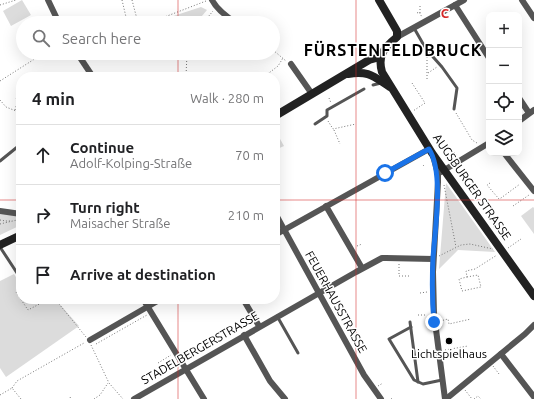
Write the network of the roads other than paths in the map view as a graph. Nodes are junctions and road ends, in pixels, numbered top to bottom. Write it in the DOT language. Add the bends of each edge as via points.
graph roads {
  1 [pos="48,0"];
  2 [pos="212,0"];
  3 [pos="379,0"];
  4 [pos="462,0"];
  5 [pos="522,0"];
  6 [pos="454,5"];
  7 [pos="225,15"];
  8 [pos="56,16"];
  9 [pos="534,18"];
  10 [pos="414,28"];
  11 [pos="397,37"];
  12 [pos="486,53"];
  13 [pos="380,57"];
  14 [pos="82,60"];
  15 [pos="291,64"];
  16 [pos="90,72"];
  17 [pos="342,76"];
  18 [pos="383,83"];
  19 [pos="373,86"];
  20 [pos="364,89"];
  21 [pos="393,89"];
  22 [pos="312,94"];
  23 [pos="522,101"];
  24 [pos="454,109"];
  25 [pos="532,111"];
  26 [pos="280,113"];
  27 [pos="520,120"];
  28 [pos="315,124"];
  29 [pos="486,146"];
  30 [pos="16,148"];
  31 [pos="431,151"];
  32 [pos="506,156"];
  33 [pos="0,161"];
  34 [pos="441,172"];
  35 [pos="534,191"];
  36 [pos="326,206"];
  37 [pos="0,211"];
  38 [pos="16,213"];
  39 [pos="280,222"];
  40 [pos="284,230"];
  41 [pos="280,232"];
  42 [pos="16,238"];
  43 [pos="0,246"];
  44 [pos="433,259"];
  45 [pos="362,268"];
  46 [pos="16,271"];
  47 [pos="320,292"];
  48 [pos="534,296"];
  49 [pos="146,304"];
  50 [pos="155,304"];
  51 [pos="247,304"];
  52 [pos="149,309"];
  53 [pos="277,316"];
  54 [pos="410,322"];
  55 [pos="259,326"];
  56 [pos="534,326"];
  57 [pos="411,327"];
  58 [pos="244,335"];
  59 [pos="90,339"];
  60 [pos="298,353"];
  61 [pos="501,354"];
  62 [pos="185,370"];
  63 [pos="442,380"];
  64 [pos="418,382"];
  65 [pos="534,397"];
  66 [pos="134,399"];
  67 [pos="204,399"];
  68 [pos="285,399"];
  69 [pos="381,399"];
  70 [pos="446,399"];
  1 -- 8 [label="street"];
  2 -- 7 [label="street"];
  3 -- 11 [label="street" via="397,32"];
  4 -- 6 [label="street"];
  5 -- 9 [label="street"];
  6 -- 10 [label="street"];
  6 -- 12 [label="street"];
  10 -- 11 [label="street"];
  10 -- 24 [label="lane" via="426,49 457,88"];
  11 -- 13 [label="street"];
  13 -- 17 [label="street"];
  13 -- 21 [label="street, AUGSBURGER STRASSE" via="382,72"];
  14 -- 16 [label="street"];
  15 -- 22 [label="street"];
  17 -- 18 [label="street, AUGSBURGER STRASSE" via="359,72 369,73"];
  17 -- 22 [label="street"];
  18 -- 19 [label="lane"];
  18 -- 21 [label="street, AUGSBURGER STRASSE"];
  20 -- 28 [label="lane" via="332,106 327,110 327,116"];
  21 -- 31 [label="street, AUGSBURGER STRASSE"];
  22 -- 26 [label="street"];
  23 -- 25 [label="street"];
  25 -- 27 [label="street"];
  29 -- 34 [label="street"];
  30 -- 33 [label="lane"];
  31 -- 34 [label="street, AUGSBURGER STRASSE"];
  31 -- 36 [label="street"];
  32 -- 35 [label="street"];
  34 -- 44 [label="street"];
  34 -- 48 [label="street, AUGSBURGER STRASSE" via="488,231"];
  36 -- 40 [label="street"];
  36 -- 45 [label="street"];
  37 -- 38 [label="street"];
  39 -- 40 [label="street, FEUERHAUSSTRASSE"];
  40 -- 41 [label="street"];
  40 -- 47 [label="street, FEUERHAUSSTRASSE"];
  42 -- 43 [label="street"];
  43 -- 46 [label="lane"];
  44 -- 45 [label="street, STADELBERGERSTRASSE" via="382,258"];
  44 -- 63 [label="street" via="434,322"];
  45 -- 47 [label="street, STADELBERGERSTRASSE"];
  47 -- 53 [label="street, STADELBERGERSTRASSE"];
  47 -- 69 [label="street, FEUERHAUSSTRASSE" via="364,376"];
  49 -- 52 [label="street"];
  50 -- 52 [label="street"];
  51 -- 55 [label="street"];
  52 -- 59 [label="street"];
  52 -- 62 [label="street"];
  53 -- 55 [label="street, STADELBERGERSTRASSE"];
  53 -- 60 [label="lane"];
  54 -- 57 [label="lane"];
  55 -- 58 [label="street, STADELBERGERSTRASSE"];
  56 -- 61 [label="street"];
  57 -- 64 [label="lane"];
  57 -- 64 [label="lane" via="389,338 414,380"];
  58 -- 62 [label="street, STADELBERGERSTRASSE"];
  58 -- 68 [label="street" via="270,382"];
  61 -- 65 [label="street"];
  61 -- 70 [label="street"];
  62 -- 66 [label="street, STADELBERGERSTRASSE"];
  62 -- 67 [label="street"];
  63 -- 64 [label="lane" via="423,384"];
  63 -- 70 [label="street"];
}
